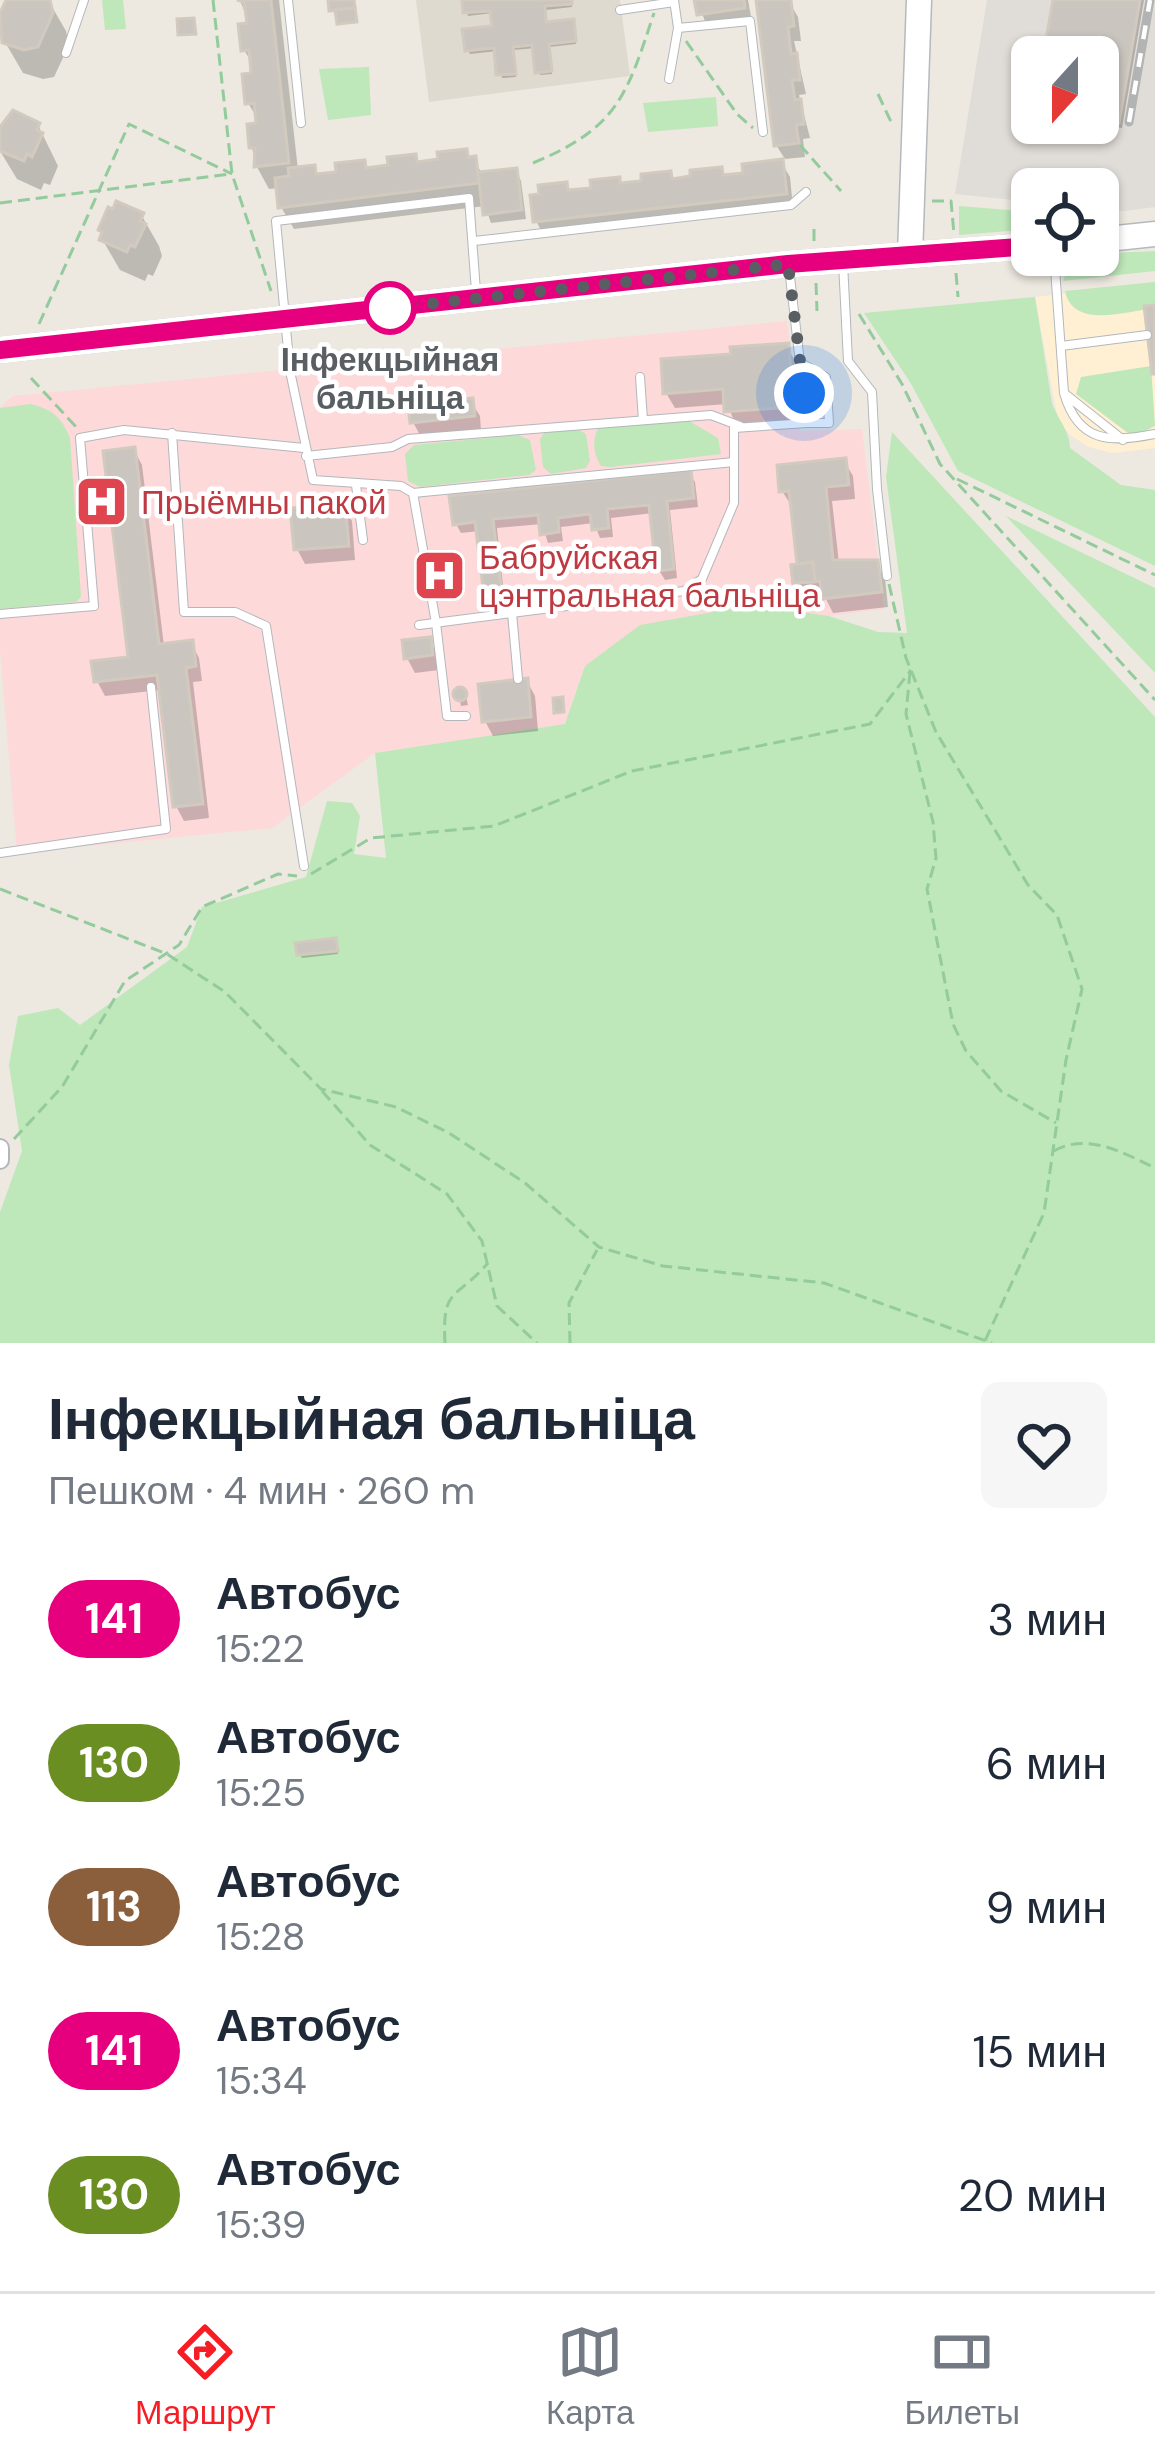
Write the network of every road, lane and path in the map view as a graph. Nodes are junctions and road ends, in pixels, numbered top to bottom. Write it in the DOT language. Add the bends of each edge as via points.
graph roads {
  1 [pos="85,0"];
  2 [pos="213,0"];
  3 [pos="288,0"];
  4 [pos="919,0"];
  5 [pos="674,1"];
  6 [pos="656,6"];
  7 [pos="620,10"];
  8 [pos="678,28"];
  9 [pos="66,52"];
  10 [pos="669,79"];
  11 [pos="878,94"];
  12 [pos="301,123"];
  13 [pos="892,124"];
  14 [pos="753,128"];
  15 [pos="763,132"];
  16 [pos="800,145"];
  17 [pos="533,164"];
  18 [pos="232,174"];
  19 [pos="102,188"];
  20 [pos="841,191"];
  21 [pos="806,192"];
  22 [pos="932,201"];
  23 [pos="0,203"];
  24 [pos="814,230"];
  25 [pos="1155,234"];
  26 [pos="1119,238"];
  27 [pos="954,239"];
  28 [pos="474,241"];
  29 [pos="814,243"];
  30 [pos="1011,248"];
  31 [pos="910,255"];
  32 [pos="843,260"];
  33 [pos="788,264"];
  34 [pos="956,273"];
  35 [pos="1055,276"];
  36 [pos="816,284"];
  37 [pos="272,295"];
  38 [pos="958,297"];
  39 [pos="476,298"];
  40 [pos="852,309"];
  41 [pos="817,311"];
  42 [pos="286,319"];
  43 [pos="39,324"];
  44 [pos="1147,335"];
  45 [pos="1060,346"];
  46 [pos="0,350"];
  47 [pos="802,363"];
  48 [pos="640,377"];
  49 [pos="31,378"];
  50 [pos="643,421"];
  51 [pos="807,423"];
  52 [pos="741,427"];
  53 [pos="172,434"];
  54 [pos="1155,434"];
  55 [pos="80,438"];
  56 [pos="305,452"];
  57 [pos="734,462"];
  58 [pos="950,476"];
  59 [pos="356,485"];
  60 [pos="413,493"];
  61 [pos="363,540"];
  62 [pos="1155,575"];
  63 [pos="887,576"];
  64 [pos="512,613"];
  65 [pos="0,614"];
  66 [pos="436,623"];
  67 [pos="418,625"];
  68 [pos="910,670"];
  69 [pos="518,679"];
  70 [pos="151,687"];
  71 [pos="1155,700"];
  72 [pos="466,716"];
  73 [pos="0,853"];
  74 [pos="304,866"];
  75 [pos="0,889"];
  76 [pos="166,954"];
  77 [pos="321,1089"];
  78 [pos="1057,1124"];
  79 [pos="1052,1152"];
  80 [pos="0,1154"];
  81 [pos="1155,1168"];
  82 [pos="599,1246"];
  83 [pos="488,1263"];
  84 [pos="985,1341"];
  85 [pos="445,1343"];
  86 [pos="537,1343"];
  87 [pos="570,1343"];
  88 [pos="992,1343"];
  1 -- 9 [label="lane"];
  2 -- 18 [label="path"];
  3 -- 12 [label="lane"];
  4 -- 31 [label="main road"];
  5 -- 6 [label="lane"];
  5 -- 8 [label="lane"];
  6 -- 7 [label="lane"];
  6 -- 17 [label="path" via="630,87 605,120"];
  8 -- 10 [label="lane"];
  8 -- 14 [label="path"];
  8 -- 15 [label="lane" via="750,21"];
  11 -- 13 [label="path"];
  16 -- 20 [label="path"];
  18 -- 19 [label="path"];
  18 -- 19 [label="path" via="129,124"];
  18 -- 37 [label="path"];
  19 -- 23 [label="path"];
  19 -- 43 [label="path"];
  21 -- 28 [label="lane" via="791,205"];
  22 -- 27 [label="path" via="951,201"];
  24 -- 29 [label="path"];
  25 -- 26 [label="main road"];
  28 -- 39 [label="lane"];
  28 -- 42 [label="lane" via="469,198 276,221"];
  30 -- 31 [label="main road"];
  31 -- 32 [label="main road"];
  32 -- 33 [label="main road"];
  32 -- 63 [label="lane" via="848,361 872,392"];
  33 -- 39 [label="main road"];
  33 -- 47 [label="lane"];
  34 -- 38 [label="path"];
  35 -- 45 [label="lane"];
  36 -- 41 [label="path"];
  39 -- 42 [label="main road"];
  40 -- 58 [label="path"];
  42 -- 46 [label="main road"];
  42 -- 56 [label="lane"];
  44 -- 45 [label="lane"];
  45 -- 54 [label="lane" via="1064,393 1079,424 1103,438"];
  47 -- 51 [label="lane"];
  47 -- 51 [label="lane" via="826,377 830,423"];
  48 -- 50 [label="lane"];
  49 -- 55 [label="path" via="77,424"];
  50 -- 52 [label="lane" via="711,415"];
  50 -- 56 [label="lane"];
  51 -- 52 [label="lane"];
  52 -- 57 [label="lane" via="734,428"];
  53 -- 55 [label="lane" via="124,430"];
  53 -- 56 [label="lane"];
  53 -- 74 [label="lane" via="184,613 235,612 266,626"];
  55 -- 65 [label="lane" via="94,606"];
  56 -- 59 [label="lane" via="313,480"];
  57 -- 60 [label="lane"];
  57 -- 64 [label="lane" via="734,503 702,579 684,591"];
  58 -- 62 [label="path"];
  58 -- 71 [label="path"];
  59 -- 60 [label="lane"];
  59 -- 61 [label="lane"];
  60 -- 66 [label="lane"];
  63 -- 68 [label="path"];
  64 -- 66 [label="lane"];
  64 -- 69 [label="lane"];
  66 -- 67 [label="lane"];
  66 -- 72 [label="lane" via="448,716"];
  68 -- 76 [label="path" via="870,724 632,771 494,826 371,838 306,877 278,874 202,907"];
  68 -- 78 [label="path" via="936,733 1004,848 1057,915 1082,989"];
  68 -- 78 [label="path" via="906,714 936,858 927,889 953,1024 1001,1091"];
  70 -- 73 [label="lane" via="166,829"];
  75 -- 76 [label="path"];
  76 -- 77 [label="path" via="225,992"];
  76 -- 80 [label="path" via="125,981 62,1087"];
  77 -- 82 [label="path" via="396,1107 449,1133"];
  77 -- 83 [label="path" via="370,1145 447,1194 482,1241"];
  78 -- 79 [label="path"];
  79 -- 81 [label="path" via="1091,1143"];
  79 -- 84 [label="path" via="1044,1213"];
  82 -- 84 [label="path" via="662,1265 824,1283"];
  82 -- 87 [label="path" via="569,1303"];
  83 -- 85 [label="path" via="443,1307"];
  83 -- 86 [label="path" via="497,1306"];
  84 -- 88 [label="path"];
}
